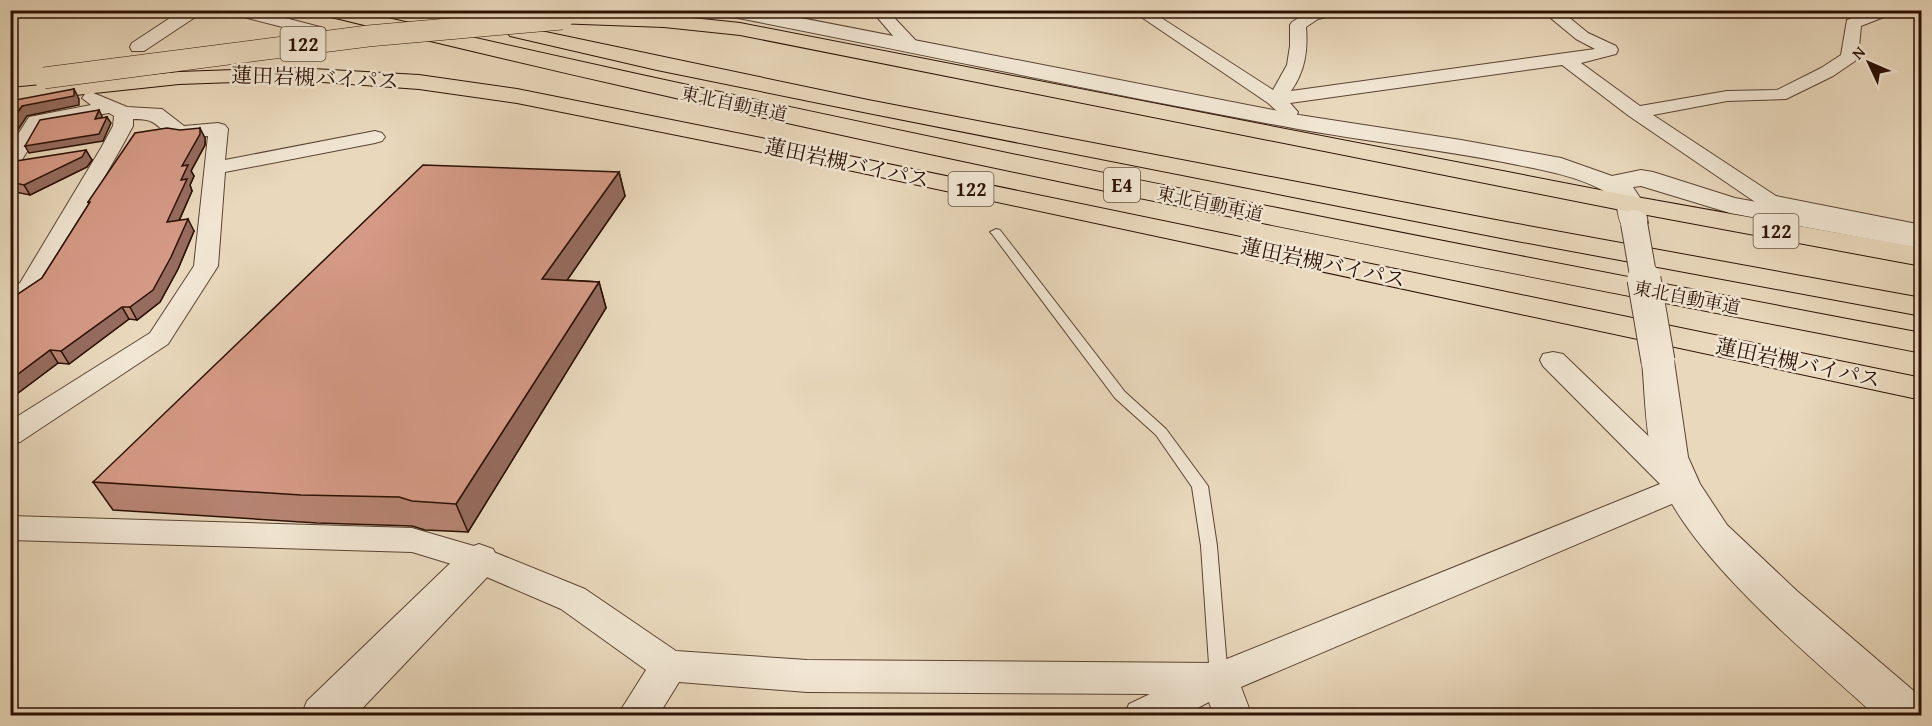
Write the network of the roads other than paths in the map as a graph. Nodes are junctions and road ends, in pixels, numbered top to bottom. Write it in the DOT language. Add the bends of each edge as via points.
graph roads {
  1 [pos="199,10"];
  2 [pos="233,10"];
  3 [pos="424,10"];
  4 [pos="728,10"];
  5 [pos="878,10"];
  6 [pos="1138,10"];
  7 [pos="1339,10"];
  8 [pos="1548,10"];
  9 [pos="1889,10"];
  10 [pos="322,21"];
  11 [pos="138,47"];
  12 [pos="912,47"];
  13 [pos="1566,60"];
  14 [pos="10,83"];
  15 [pos="10,95"];
  16 [pos="91,98"];
  17 [pos="1275,99"];
  18 [pos="117,110"];
  19 [pos="1636,112"];
  20 [pos="1299,122"];
  21 [pos="375,138"];
  22 [pos="111,148"];
  23 [pos="89,152"];
  24 [pos="33,161"];
  25 [pos="10,165"];
  26 [pos="215,168"];
  27 [pos="1610,184"];
  28 [pos="1633,213"];
  29 [pos="996,232"];
  30 [pos="1922,232"];
  31 [pos="1922,241"];
  32 [pos="1922,258"];
  33 [pos="17,292"];
  34 [pos="1922,307"];
  35 [pos="1922,343"];
  36 [pos="1553,360"];
  37 [pos="1922,389"];
  38 [pos="10,435"];
  39 [pos="1682,487"];
  40 [pos="10,528"];
  41 [pos="479,560"];
  42 [pos="669,666"];
  43 [pos="1219,680"];
  44 [pos="324,716"];
  45 [pos="636,716"];
  46 [pos="1143,716"];
  47 [pos="1233,716"];
  48 [pos="1909,716"];
  1 -- 11 [label="street"];
  2 -- 10 [label="street"];
  3 -- 34 [label="highway, 東北自動車道 / E4" via="936,120 1595,249"];
  4 -- 12 [label="street"];
  5 -- 12 [label="street"];
  6 -- 17 [label="street"];
  7 -- 17 [label="street" via="1313,15 1298,25 1300,45 1290,83"];
  8 -- 13 [label="street" via="1582,36 1610,50"];
  9 -- 19 [label="street" via="1853,23 1850,57 1780,94 1727,96"];
  10 -- 35 [label="highway, 東北自動車道 / E4" via="1289,220"];
  12 -- 20 [label="street"];
  13 -- 17 [label="street"];
  13 -- 19 [label="street"];
  14 -- 28 [label="highway, 蓮田岩槻バイパス / 122, bridge" via="492,23 562,19 664,21 740,29"];
  15 -- 37 [label="highway, 蓮田岩槻バイパス / 122" via="178,78 294,74 420,82 518,96"];
  16 -- 18 [label="street"];
  17 -- 20 [label="street"];
  18 -- 22 [label="street" via="123,126"];
  18 -- 25 [label="street" via="36,121"];
  18 -- 26 [label="street" via="155,112 180,132 218,129"];
  19 -- 30 [label="street" via="1769,201"];
  20 -- 27 [label="street" via="1528,159"];
  21 -- 26 [label="street"];
  22 -- 23 [label="street"];
  22 -- 33 [label="street"];
  24 -- 25 [label="street"];
  26 -- 38 [label="street" via="206,266 159,338"];
  27 -- 28 [label="street" via="1624,194"];
  27 -- 31 [label="street" via="1641,178 1653,180 1730,205"];
  28 -- 32 [label="highway, 蓮田岩槻バイパス / 122"];
  28 -- 39 [label="street, bridge" via="1670,457"];
  29 -- 43 [label="lane" via="1120,395 1161,432 1200,486 1209,546"];
  36 -- 39 [label="street"];
  39 -- 43 [label="street"];
  39 -- 48 [label="street" via="1713,535 1782,603"];
  40 -- 41 [label="street" via="412,540"];
  41 -- 42 [label="street" via="573,599"];
  41 -- 44 [label="street"];
  42 -- 43 [label="street" via="807,676"];
  42 -- 45 [label="street"];
  43 -- 46 [label="street"];
  43 -- 47 [label="street"];
}
